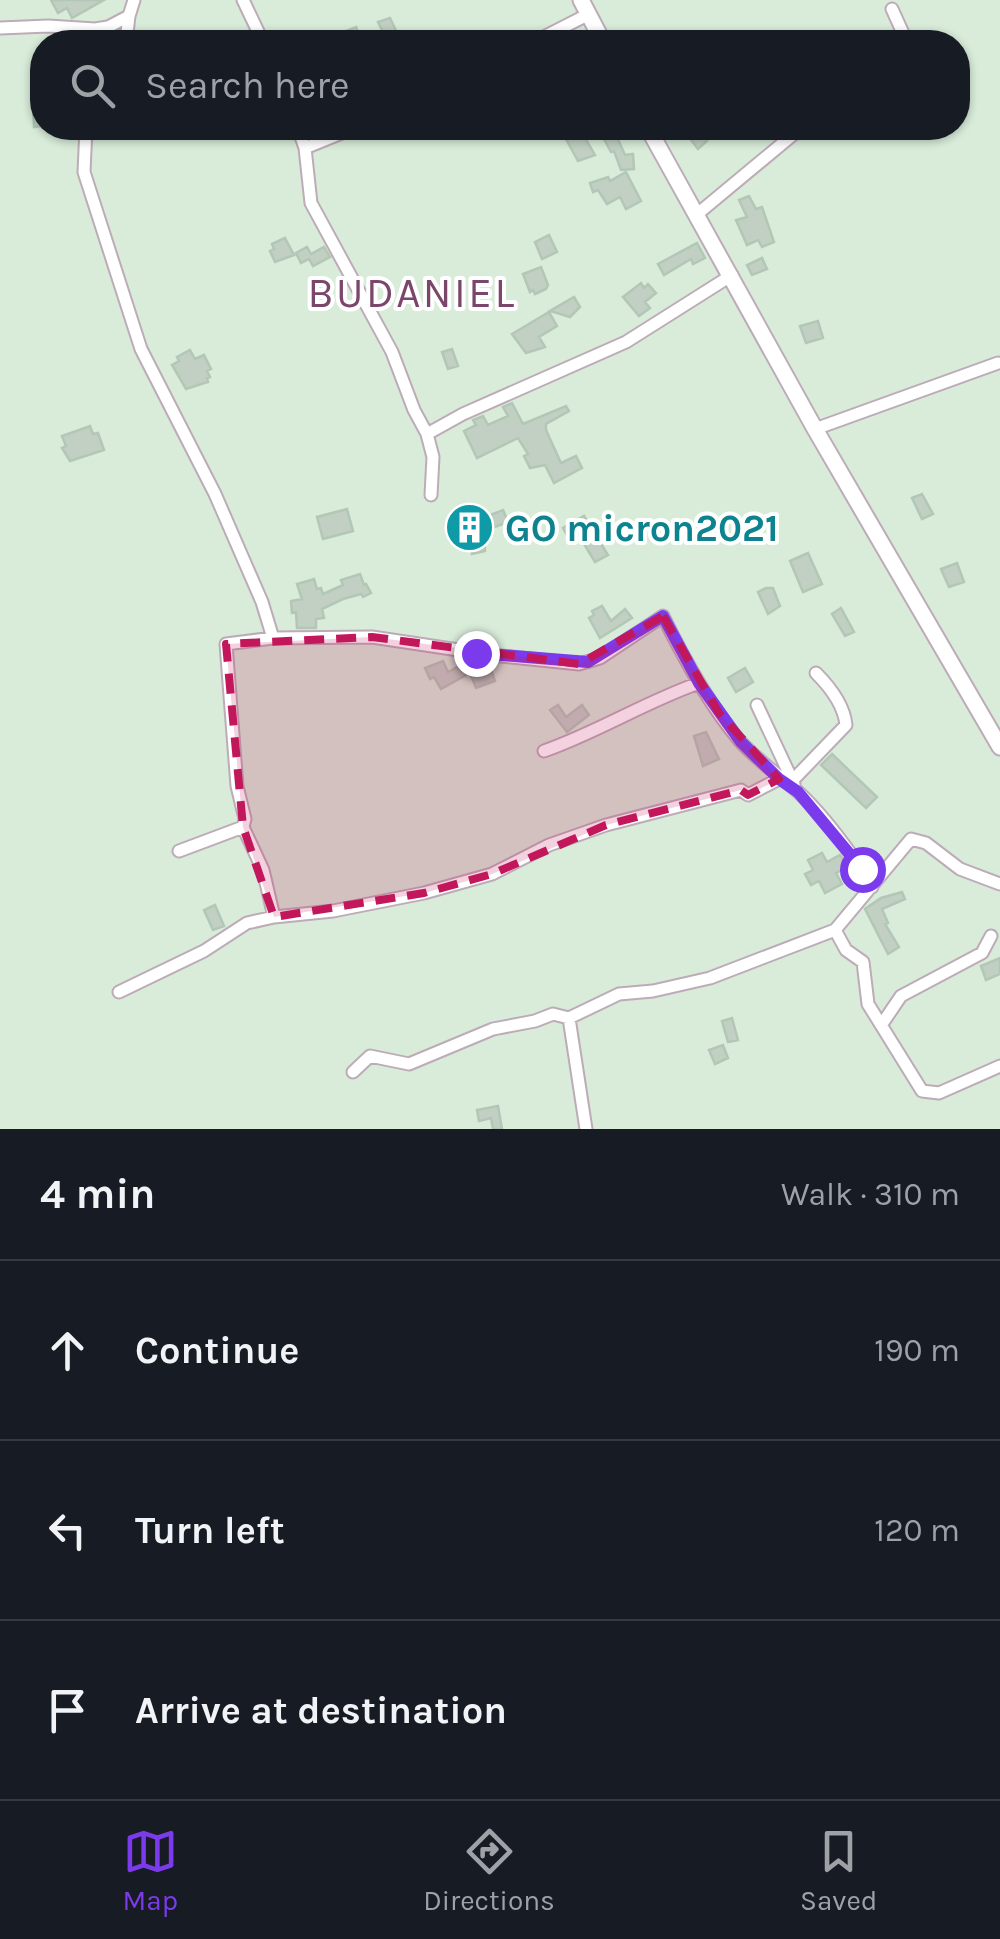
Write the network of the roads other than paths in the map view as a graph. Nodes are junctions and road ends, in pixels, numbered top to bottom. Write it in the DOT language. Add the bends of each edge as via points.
graph roads {
  1 [pos="134,0"];
  2 [pos="244,0"];
  3 [pos="585,7"];
  4 [pos="892,9"];
  5 [pos="129,16"];
  6 [pos="0,28"];
  7 [pos="127,30"];
  8 [pos="258,30"];
  9 [pos="551,30"];
  10 [pos="597,30"];
  11 [pos="902,30"];
  12 [pos="85,140"];
  13 [pos="302,140"];
  14 [pos="325,140"];
  15 [pos="654,140"];
  16 [pos="787,140"];
  17 [pos="305,148"];
  18 [pos="695,216"];
  19 [pos="732,275"];
  20 [pos="998,363"];
  21 [pos="815,430"];
  22 [pos="427,434"];
  23 [pos="432,495"];
  24 [pos="273,638"];
  25 [pos="816,673"];
  26 [pos="699,683"];
  27 [pos="757,704"];
  28 [pos="1000,747"];
  29 [pos="544,751"];
  30 [pos="790,784"];
  31 [pos="244,827"];
  32 [pos="180,851"];
  33 [pos="1000,884"];
  34 [pos="872,887"];
  35 [pos="274,917"];
  36 [pos="835,930"];
  37 [pos="991,936"];
  38 [pos="119,992"];
  39 [pos="569,1018"];
  40 [pos="882,1024"];
  41 [pos="1000,1066"];
  42 [pos="353,1072"];
  43 [pos="586,1129"];
  1 -- 5 [label="street"];
  2 -- 8 [label="street"];
  3 -- 9 [label="street"];
  3 -- 10 [label="main road"];
  4 -- 11 [label="street"];
  5 -- 6 [label="street" via="95,29"];
  5 -- 7 [label="street"];
  12 -- 24 [label="street" via="84,172 141,349 222,510"];
  13 -- 17 [label="street"];
  14 -- 17 [label="street"];
  15 -- 18 [label="main road"];
  16 -- 18 [label="street"];
  17 -- 22 [label="street" via="311,203 392,352"];
  18 -- 19 [label="main road"];
  19 -- 21 [label="main road"];
  19 -- 22 [label="street" via="626,342"];
  20 -- 21 [label="street"];
  21 -- 28 [label="main road"];
  22 -- 23 [label="street"];
  24 -- 26 [label="street" via="372,637 579,664 600,658 663,616"];
  24 -- 31 [label="street" via="226,644"];
  25 -- 30 [label="street" via="846,724"];
  26 -- 29 [label="street"];
  26 -- 30 [label="street" via="741,742"];
  27 -- 30 [label="street"];
  30 -- 34 [label="street"];
  30 -- 35 [label="street" via="748,796 726,793 606,825 492,874 441,888"];
  31 -- 32 [label="street"];
  31 -- 35 [label="street"];
  33 -- 34 [label="street" via="960,868 917,838"];
  34 -- 36 [label="street"];
  35 -- 38 [label="street" via="247,922"];
  36 -- 39 [label="street" via="710,978 619,994"];
  36 -- 40 [label="street" via="863,962 868,1004"];
  37 -- 40 [label="street" via="972,960 902,996"];
  39 -- 42 [label="street" via="553,1014 493,1030 409,1064 370,1056"];
  39 -- 43 [label="street"];
  40 -- 41 [label="street" via="927,1094"];
}
